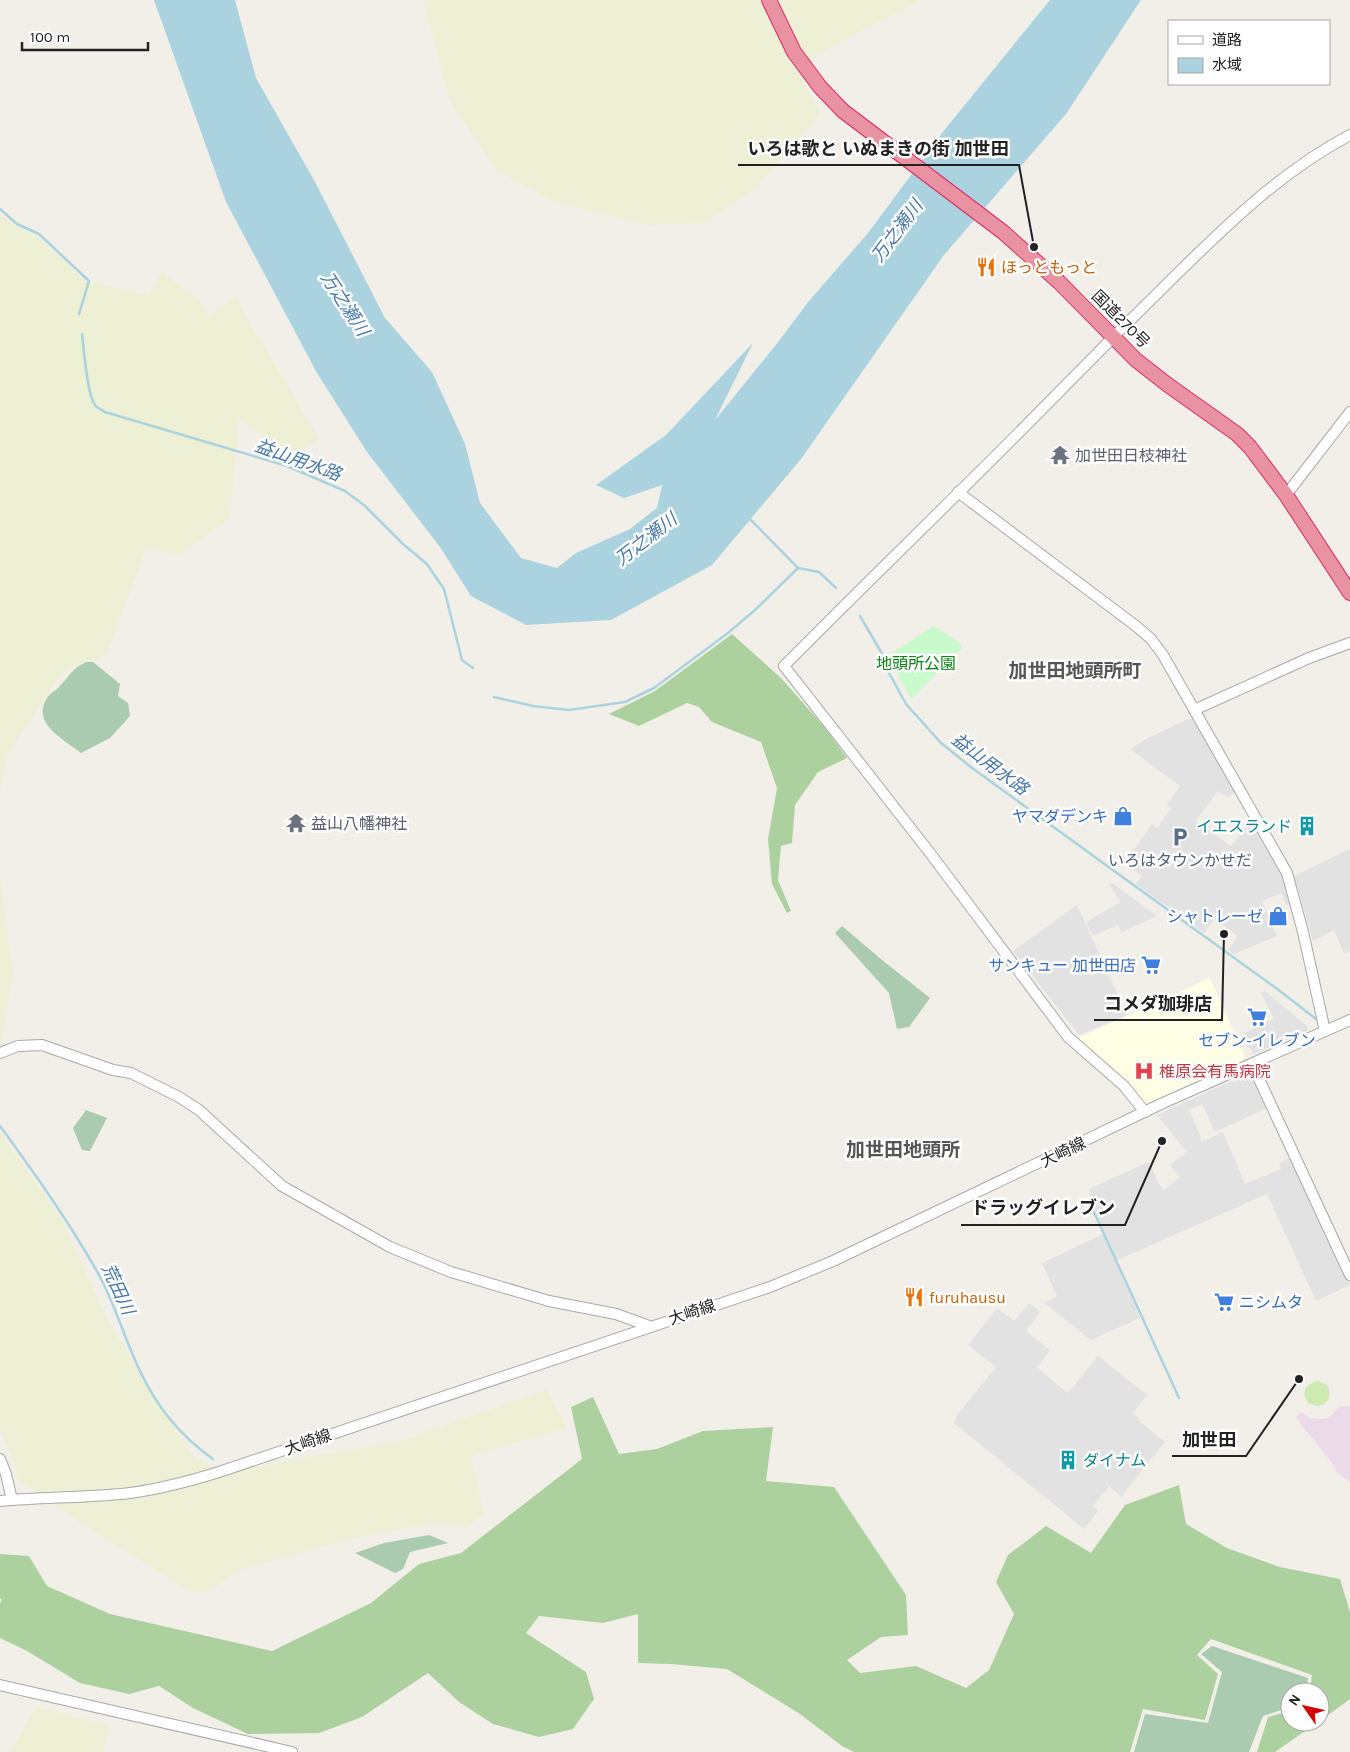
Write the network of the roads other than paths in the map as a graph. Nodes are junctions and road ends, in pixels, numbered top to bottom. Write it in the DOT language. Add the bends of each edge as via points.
graph roads {
  1 [pos="769,0"];
  2 [pos="1350,135"];
  3 [pos="1113,337"];
  4 [pos="1350,412"];
  5 [pos="958,492"];
  6 [pos="1286,495"];
  7 [pos="1350,593"];
  8 [pos="1350,643"];
  9 [pos="1194,710"];
  10 [pos="1350,1020"];
  11 [pos="1325,1031"];
  12 [pos="0,1053"];
  13 [pos="1252,1064"];
  14 [pos="1145,1112"];
  15 [pos="1350,1275"];
  16 [pos="649,1326"];
  17 [pos="0,1459"];
  18 [pos="12,1500"];
  19 [pos="0,1501"];
  20 [pos="0,1685"];
  21 [pos="292,1752"];
  1 -- 3 [label="highway, 国道270号" via="794,52 843,111 1033,257"];
  2 -- 3 [label="street" via="1305,160 1273,184"];
  3 -- 5 [label="street"];
  3 -- 6 [label="highway, 国道270号" via="1136,360 1244,440"];
  4 -- 6 [label="street"];
  5 -- 9 [label="street" via="1151,639"];
  5 -- 14 [label="street" via="784,666 1061,1028 1124,1086"];
  6 -- 7 [label="highway, 国道270号"];
  8 -- 9 [label="street"];
  9 -- 11 [label="street" via="1287,873"];
  10 -- 11 [label="street, 大崎線"];
  11 -- 13 [label="street, 大崎線"];
  12 -- 16 [label="street" via="18,1046 42,1045 113,1070 131,1073 199,1110 282,1186 390,1247 470,1278 549,1302 616,1314"];
  13 -- 14 [label="street, 大崎線"];
  13 -- 15 [label="street"];
  14 -- 16 [label="street, 大崎線" via="833,1261 770,1286"];
  16 -- 18 [label="street, 大崎線" via="181,1483 131,1493"];
  17 -- 18 [label="street"];
  18 -- 19 [label="street, 大崎線"];
  20 -- 21 [label="street"];
}
